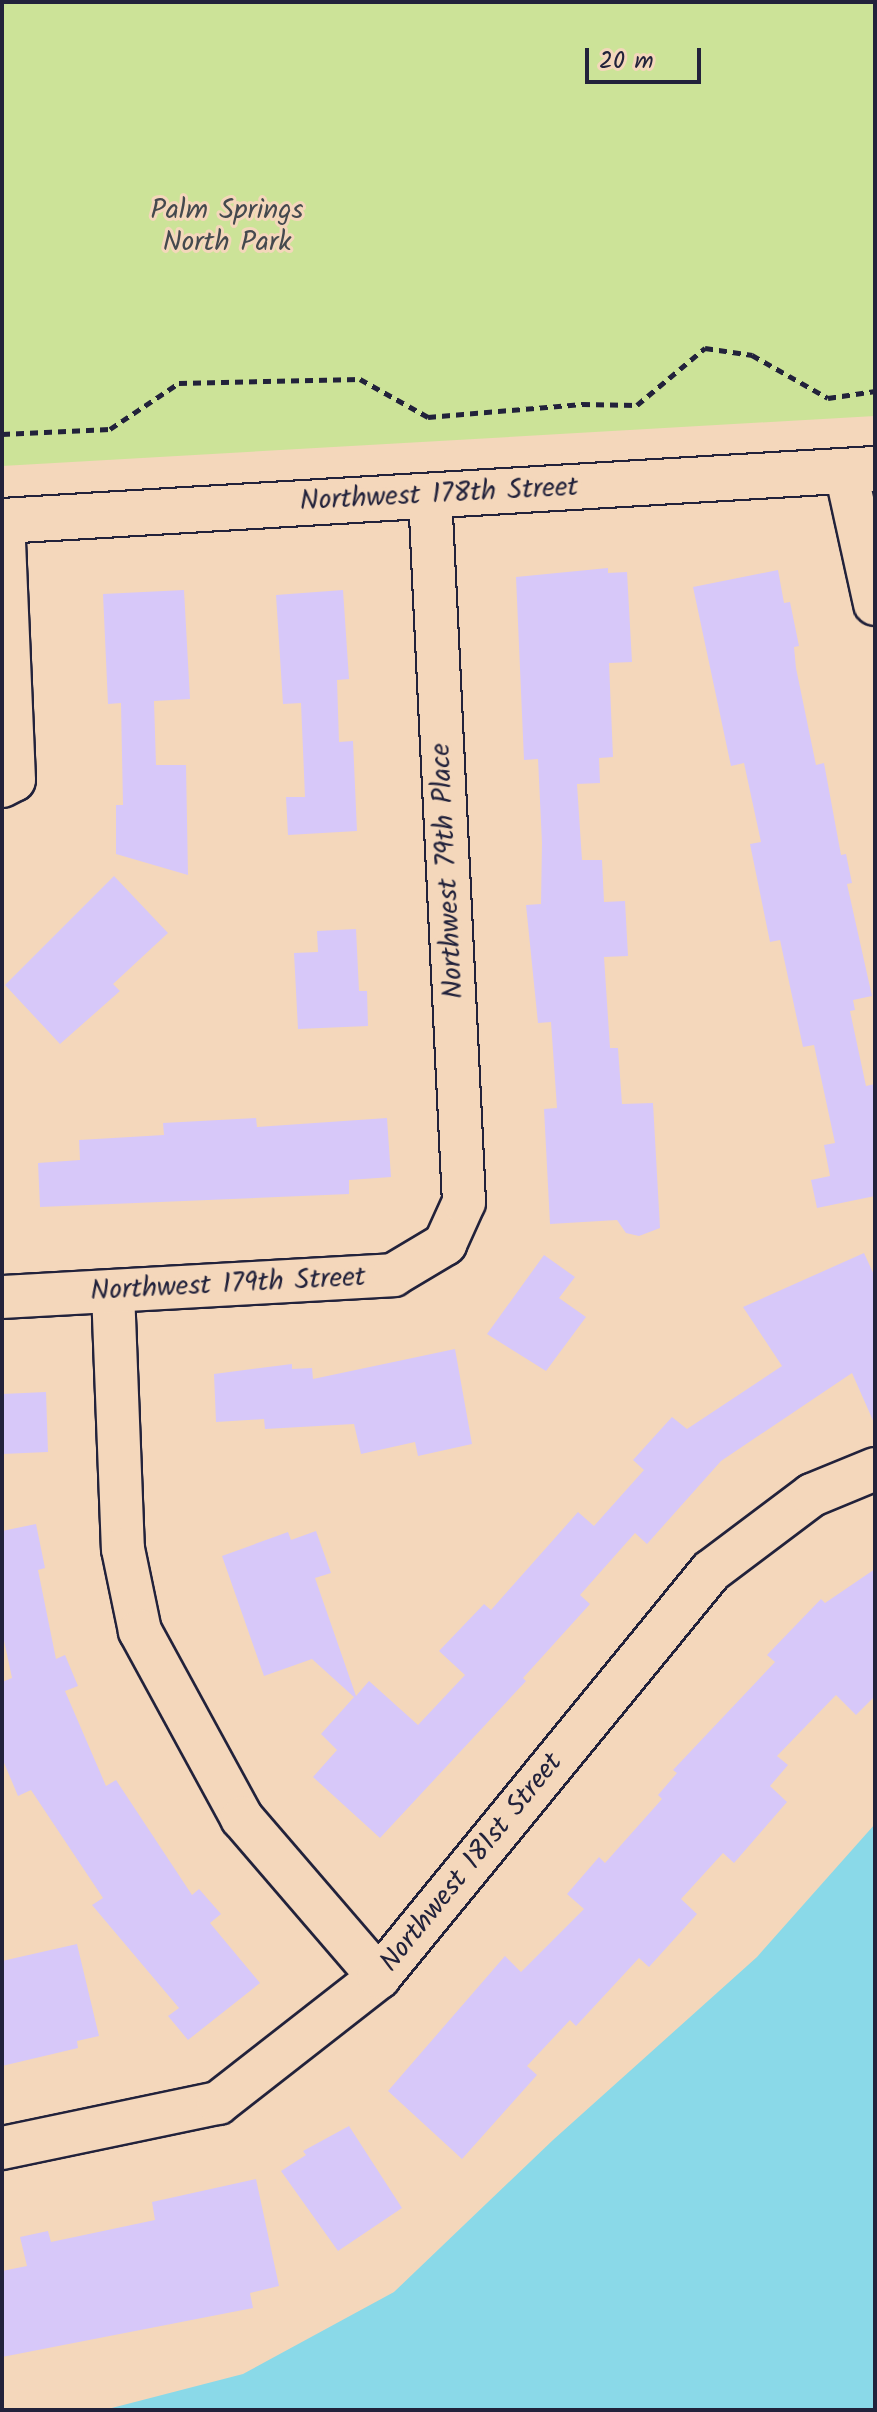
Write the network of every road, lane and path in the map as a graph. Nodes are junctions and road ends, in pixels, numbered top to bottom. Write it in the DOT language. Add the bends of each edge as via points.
graph roads {
  1 [pos="875,391"];
  2 [pos="2,434"];
  3 [pos="860,471"];
  4 [pos="430,495"];
  5 [pos="2,521"];
  6 [pos="875,604"];
  7 [pos="2,786"];
  8 [pos="445,1244"];
  9 [pos="113,1291"];
  10 [pos="2,1297"];
  11 [pos="875,1469"];
  12 [pos="379,1977"];
  13 [pos="2,2148"];
  1 -- 2 [label="path" via="828,398 752,355 705,348 637,405 582,404 428,417 360,379 179,383 110,429"];
  3 -- 4 [label="street, Northwest 178th Street"];
  3 -- 6 [label="street"];
  4 -- 5 [label="street, Northwest 178th Street"];
  4 -- 8 [label="street, Northwest 79th Place" via="464,1202"];
  5 -- 7 [label="street" via="14,780"];
  8 -- 9 [label="street, Northwest 179th Street" via="393,1275"];
  9 -- 10 [label="street, Northwest 179th Street"];
  9 -- 12 [label="street" via="123,1549 140,1631 242,1818"];
  11 -- 12 [label="street, Northwest 181st Street" via="812,1495 711,1571"];
  12 -- 13 [label="street, Northwest 181st Street" via="218,2103"];
}
